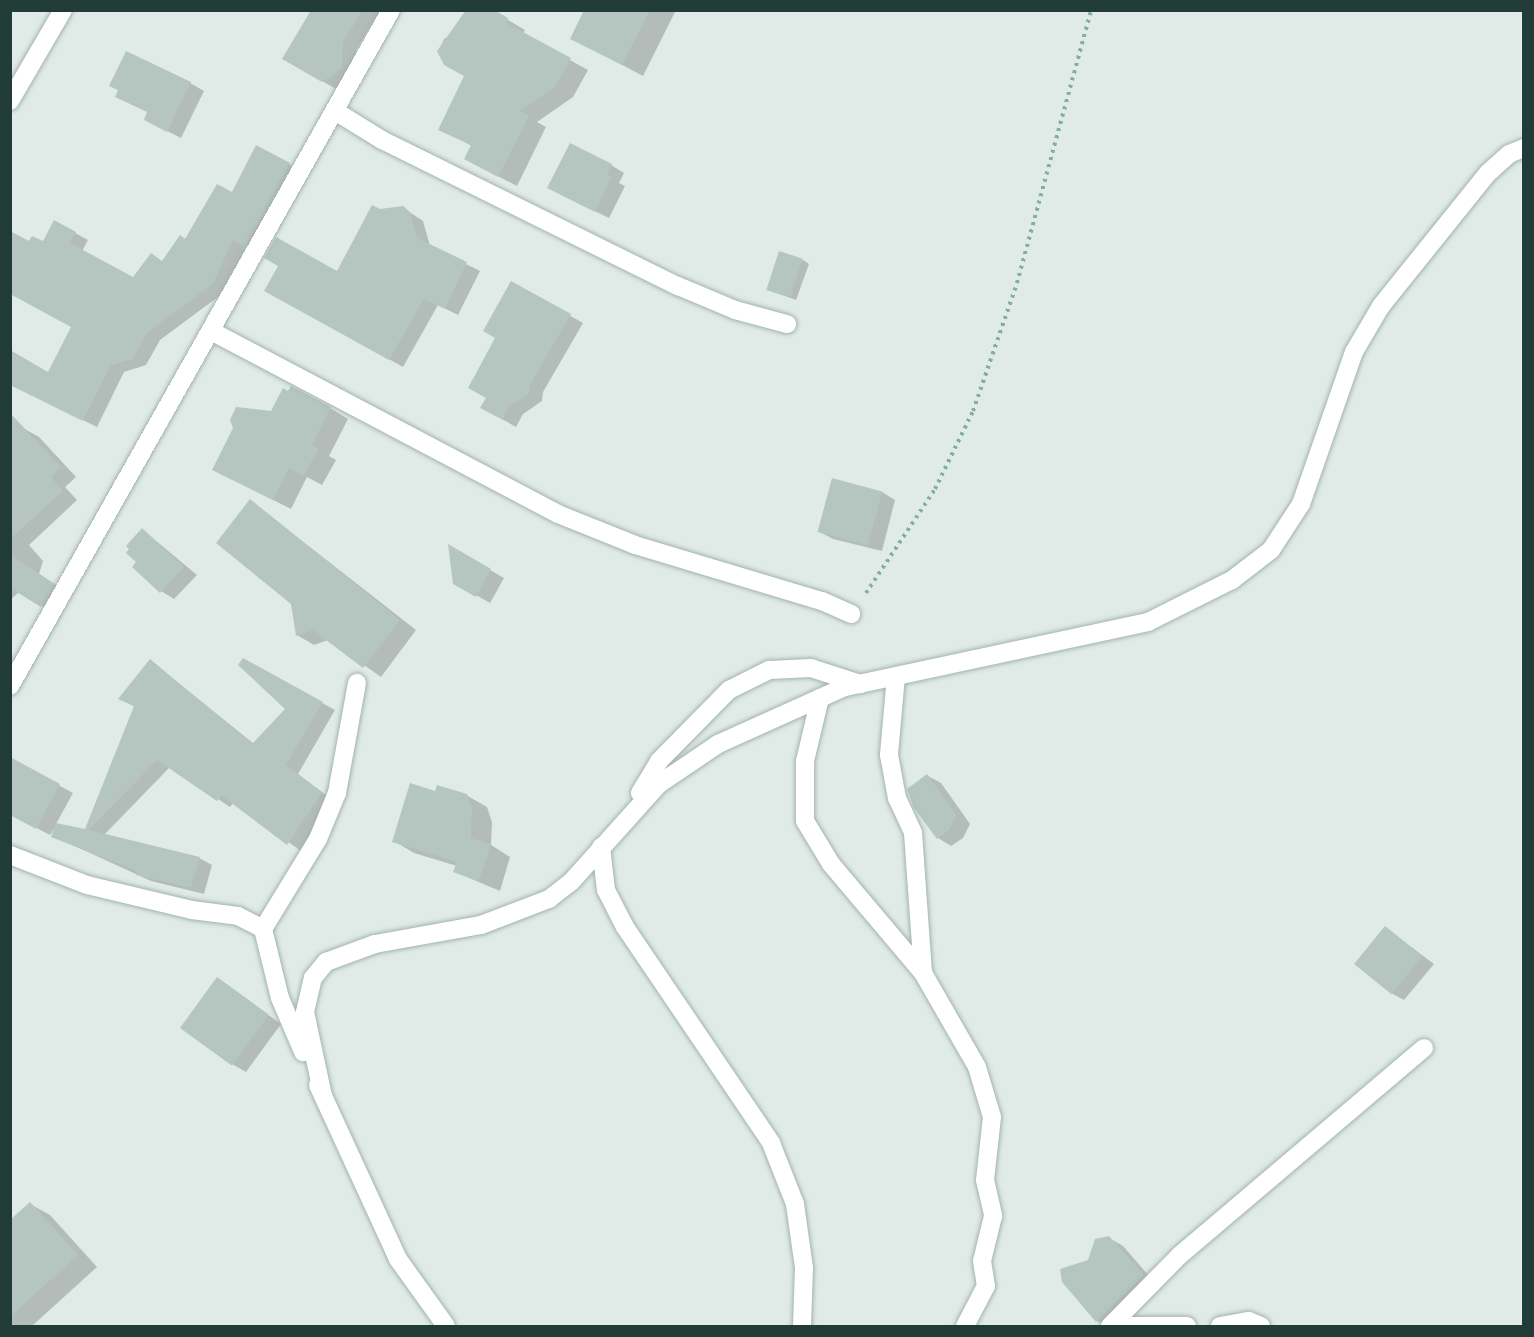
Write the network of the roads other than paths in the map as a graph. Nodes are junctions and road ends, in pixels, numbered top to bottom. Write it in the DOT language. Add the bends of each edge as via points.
graph roads {
  1 [pos="63,10"];
  2 [pos="391,10"];
  3 [pos="10,101"];
  4 [pos="334,111"];
  5 [pos="1524,148"];
  6 [pos="787,324"];
  7 [pos="210,331"];
  8 [pos="851,614"];
  9 [pos="896,676"];
  10 [pos="357,684"];
  11 [pos="860,684"];
  12 [pos="10,686"];
  13 [pos="820,698"];
  14 [pos="625,821"];
  15 [pos="601,847"];
  16 [pos="10,855"];
  17 [pos="263,929"];
  18 [pos="275,972"];
  19 [pos="923,973"];
  20 [pos="307,994"];
  21 [pos="1424,1048"];
  22 [pos="323,1096"];
  23 [pos="446,1326"];
  24 [pos="802,1326"];
  25 [pos="965,1326"];
  26 [pos="1110,1326"];
  27 [pos="1132,1326"];
  28 [pos="1187,1326"];
  29 [pos="1220,1326"];
  30 [pos="1261,1326"];
  1 -- 3 [label="street"];
  2 -- 4 [label="street"];
  4 -- 6 [label="street" via="382,140 678,286 735,310"];
  4 -- 7 [label="street"];
  5 -- 9 [label="street" via="1509,154 1488,173 1380,306 1354,352 1301,504 1271,550 1232,579 1148,622"];
  7 -- 8 [label="street" via="558,514 635,545 822,601"];
  7 -- 12 [label="street"];
  9 -- 11 [label="street"];
  9 -- 19 [label="street" via="889,755 897,798 913,833"];
  10 -- 17 [label="street" via="337,793 318,838"];
  11 -- 13 [label="street"];
  11 -- 14 [label="street" via="811,668 769,670 729,690 659,761"];
  13 -- 14 [label="street" via="718,744 659,784"];
  13 -- 19 [label="street" via="805,761 805,821 831,864"];
  14 -- 15 [label="street"];
  15 -- 20 [label="street" via="571,882 549,899 481,925 375,944 343,954 326,963 313,978"];
  15 -- 24 [label="street" via="606,890 625,927 771,1143 795,1204 804,1268"];
  16 -- 17 [label="street" via="87,885 192,910 238,916"];
  17 -- 18 [label="street"];
  18 -- 20 [label="street"];
  18 -- 22 [label="street" via="280,998"];
  19 -- 25 [label="street" via="977,1067 992,1118 985,1180 993,1216 982,1261 986,1286"];
  20 -- 22 [label="street" via="306,1028"];
  21 -- 26 [label="street" via="1180,1255"];
  22 -- 23 [label="street" via="398,1259"];
  27 -- 28 [label="street"];
  29 -- 30 [label="street" via="1249,1321"];
}
